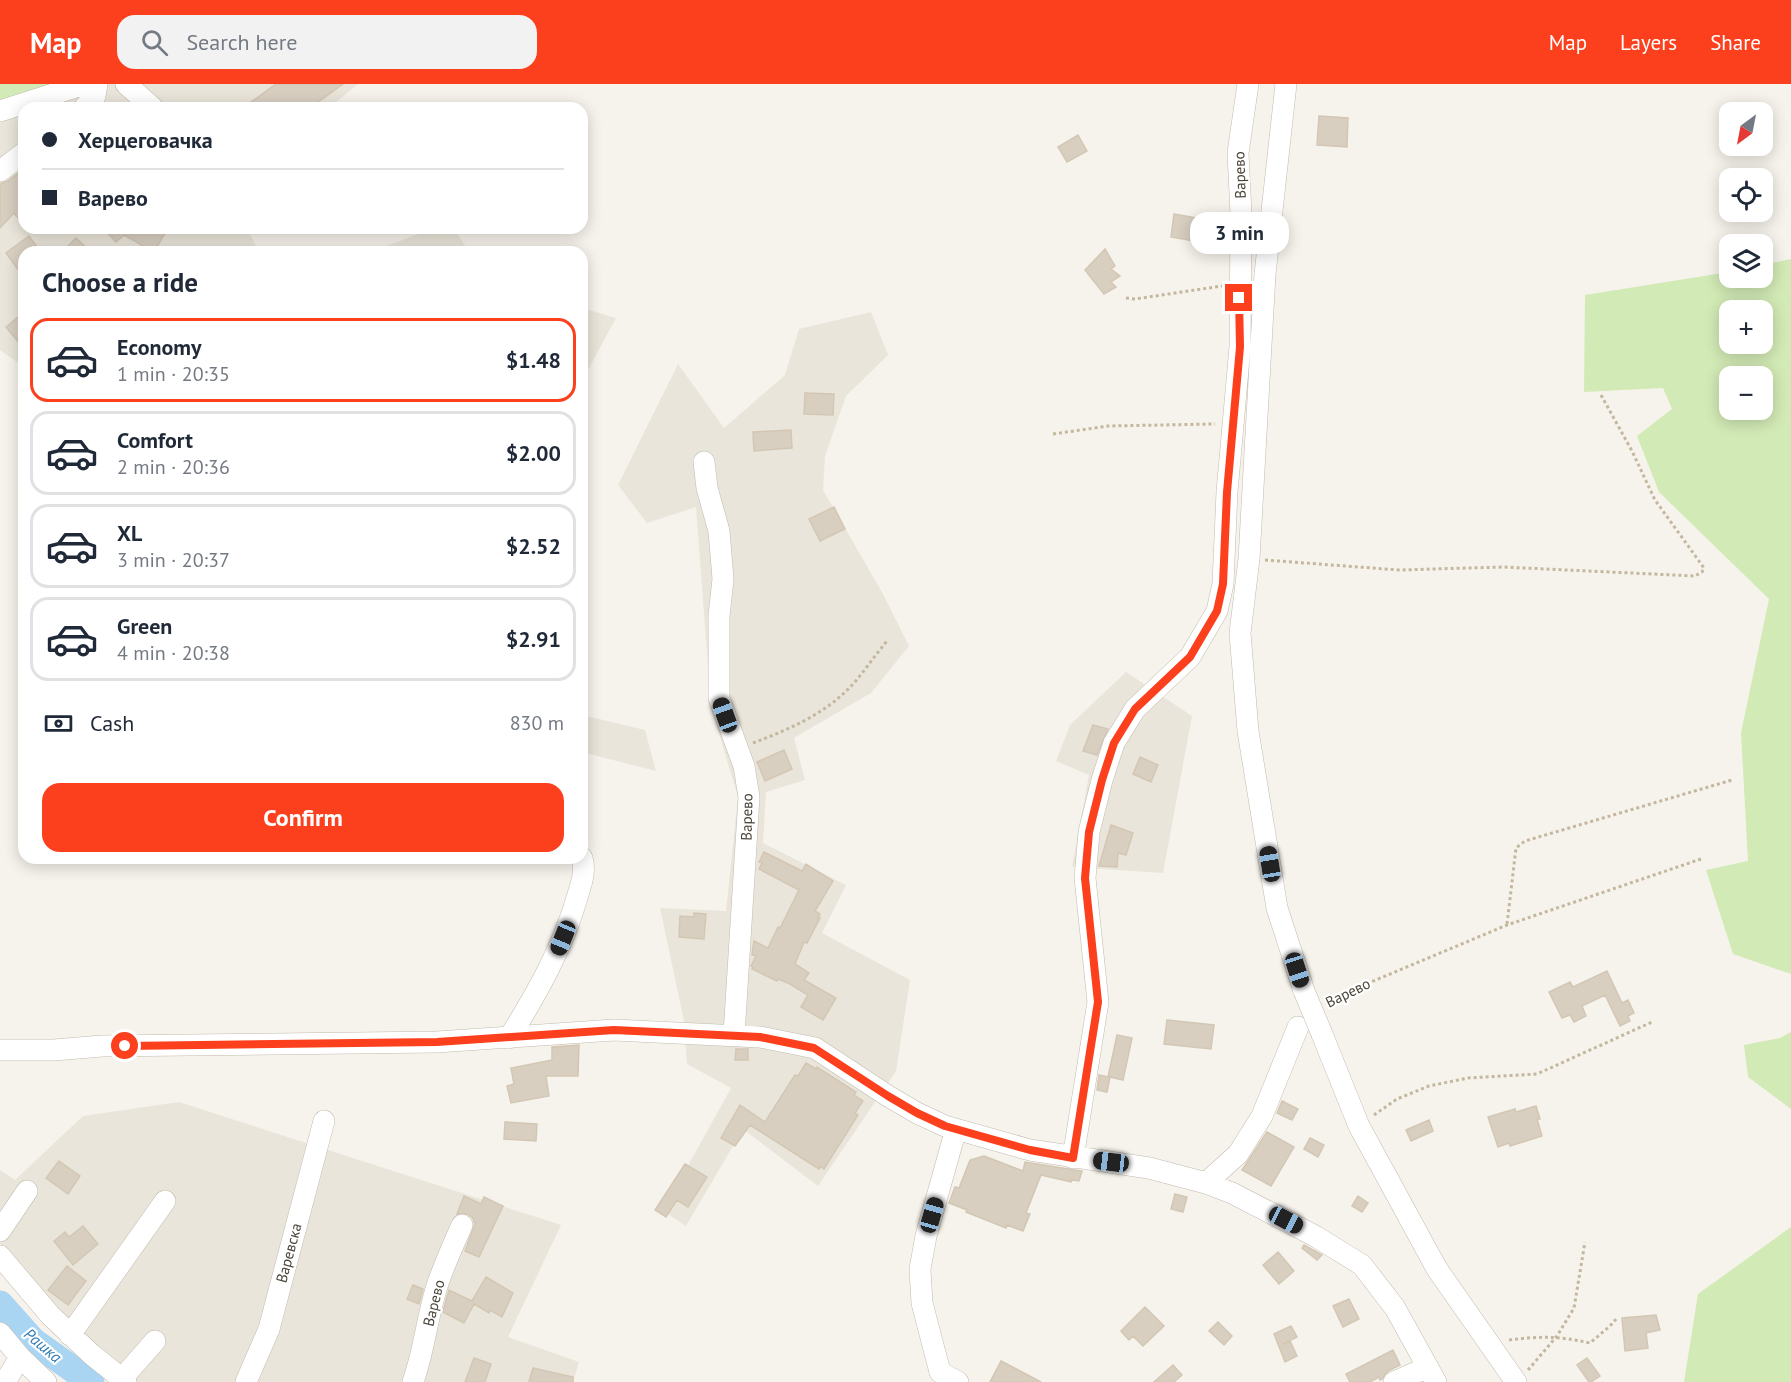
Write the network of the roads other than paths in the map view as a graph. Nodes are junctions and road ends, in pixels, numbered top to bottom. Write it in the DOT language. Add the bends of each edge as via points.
graph roads {
  1 [pos="85,84"];
  2 [pos="97,84"];
  3 [pos="126,84"];
  4 [pos="1248,84"];
  5 [pos="1286,84"];
  6 [pos="28,102"];
  7 [pos="90,102"];
  8 [pos="146,102"];
  9 [pos="18,105"];
  10 [pos="0,111"];
  11 [pos="18,160"];
  12 [pos="0,171"];
  13 [pos="704,462"];
  14 [pos="1223,584"];
  15 [pos="1245,590"];
  16 [pos="583,864"];
  17 [pos="1298,1027"];
  18 [pos="734,1035"];
  19 [pos="508,1038"];
  20 [pos="0,1050"];
  21 [pos="324,1121"];
  22 [pos="956,1129"];
  23 [pos="1073,1158"];
  24 [pos="1206,1183"];
  25 [pos="27,1191"];
  26 [pos="165,1201"];
  27 [pos="462,1225"];
  28 [pos="0,1231"];
  29 [pos="0,1256"];
  30 [pos="0,1333"];
  31 [pos="70,1335"];
  32 [pos="155,1341"];
  33 [pos="20,1357"];
  34 [pos="1432,1374"];
  35 [pos="122,1381"];
  36 [pos="1515,1381"];
  37 [pos="5,1382"];
  38 [pos="46,1382"];
  39 [pos="246,1382"];
  40 [pos="412,1382"];
  41 [pos="958,1382"];
  42 [pos="1394,1382"];
  1 -- 6 [label="street"];
  2 -- 7 [label="street"];
  3 -- 8 [label="street"];
  4 -- 14 [label="street, Варево" via="1238,153 1240,347"];
  5 -- 15 [label="street" via="1265,274"];
  9 -- 10 [label="street"];
  11 -- 12 [label="street"];
  13 -- 18 [label="street, Варево" via="722,560 719,698 744,766 749,797"];
  14 -- 15 [label="street"];
  14 -- 23 [label="street, Варево" via="1217,611 1190,657 1135,709 1114,743 1102,780 1089,832 1085,878 1098,1002"];
  15 -- 36 [label="street, bridge" via="1240,633 1248,731 1277,908 1304,991 1359,1126 1437,1269"];
  16 -- 19 [label="street" via="585,871 556,955"];
  17 -- 24 [label="street" via="1262,1116 1238,1154"];
  18 -- 19 [label="street" via="614,1030"];
  18 -- 22 [label="street" via="814,1048 917,1113"];
  19 -- 20 [label="street"];
  21 -- 39 [label="street, Варевска" via="269,1329"];
  22 -- 23 [label="street"];
  22 -- 41 [label="street" via="920,1269 922,1303 940,1372"];
  23 -- 24 [label="street" via="1149,1168"];
  24 -- 34 [label="street" via="1280,1217 1362,1265 1395,1308"];
  25 -- 28 [label="street"];
  26 -- 31 [label="street"];
  27 -- 40 [label="street, Варево" via="437,1287"];
  29 -- 31 [label="street"];
  30 -- 33 [label="street"];
  31 -- 35 [label="street"];
  32 -- 35 [label="street"];
  33 -- 37 [label="street"];
  33 -- 38 [label="street"];
  34 -- 42 [label="street"];
}
